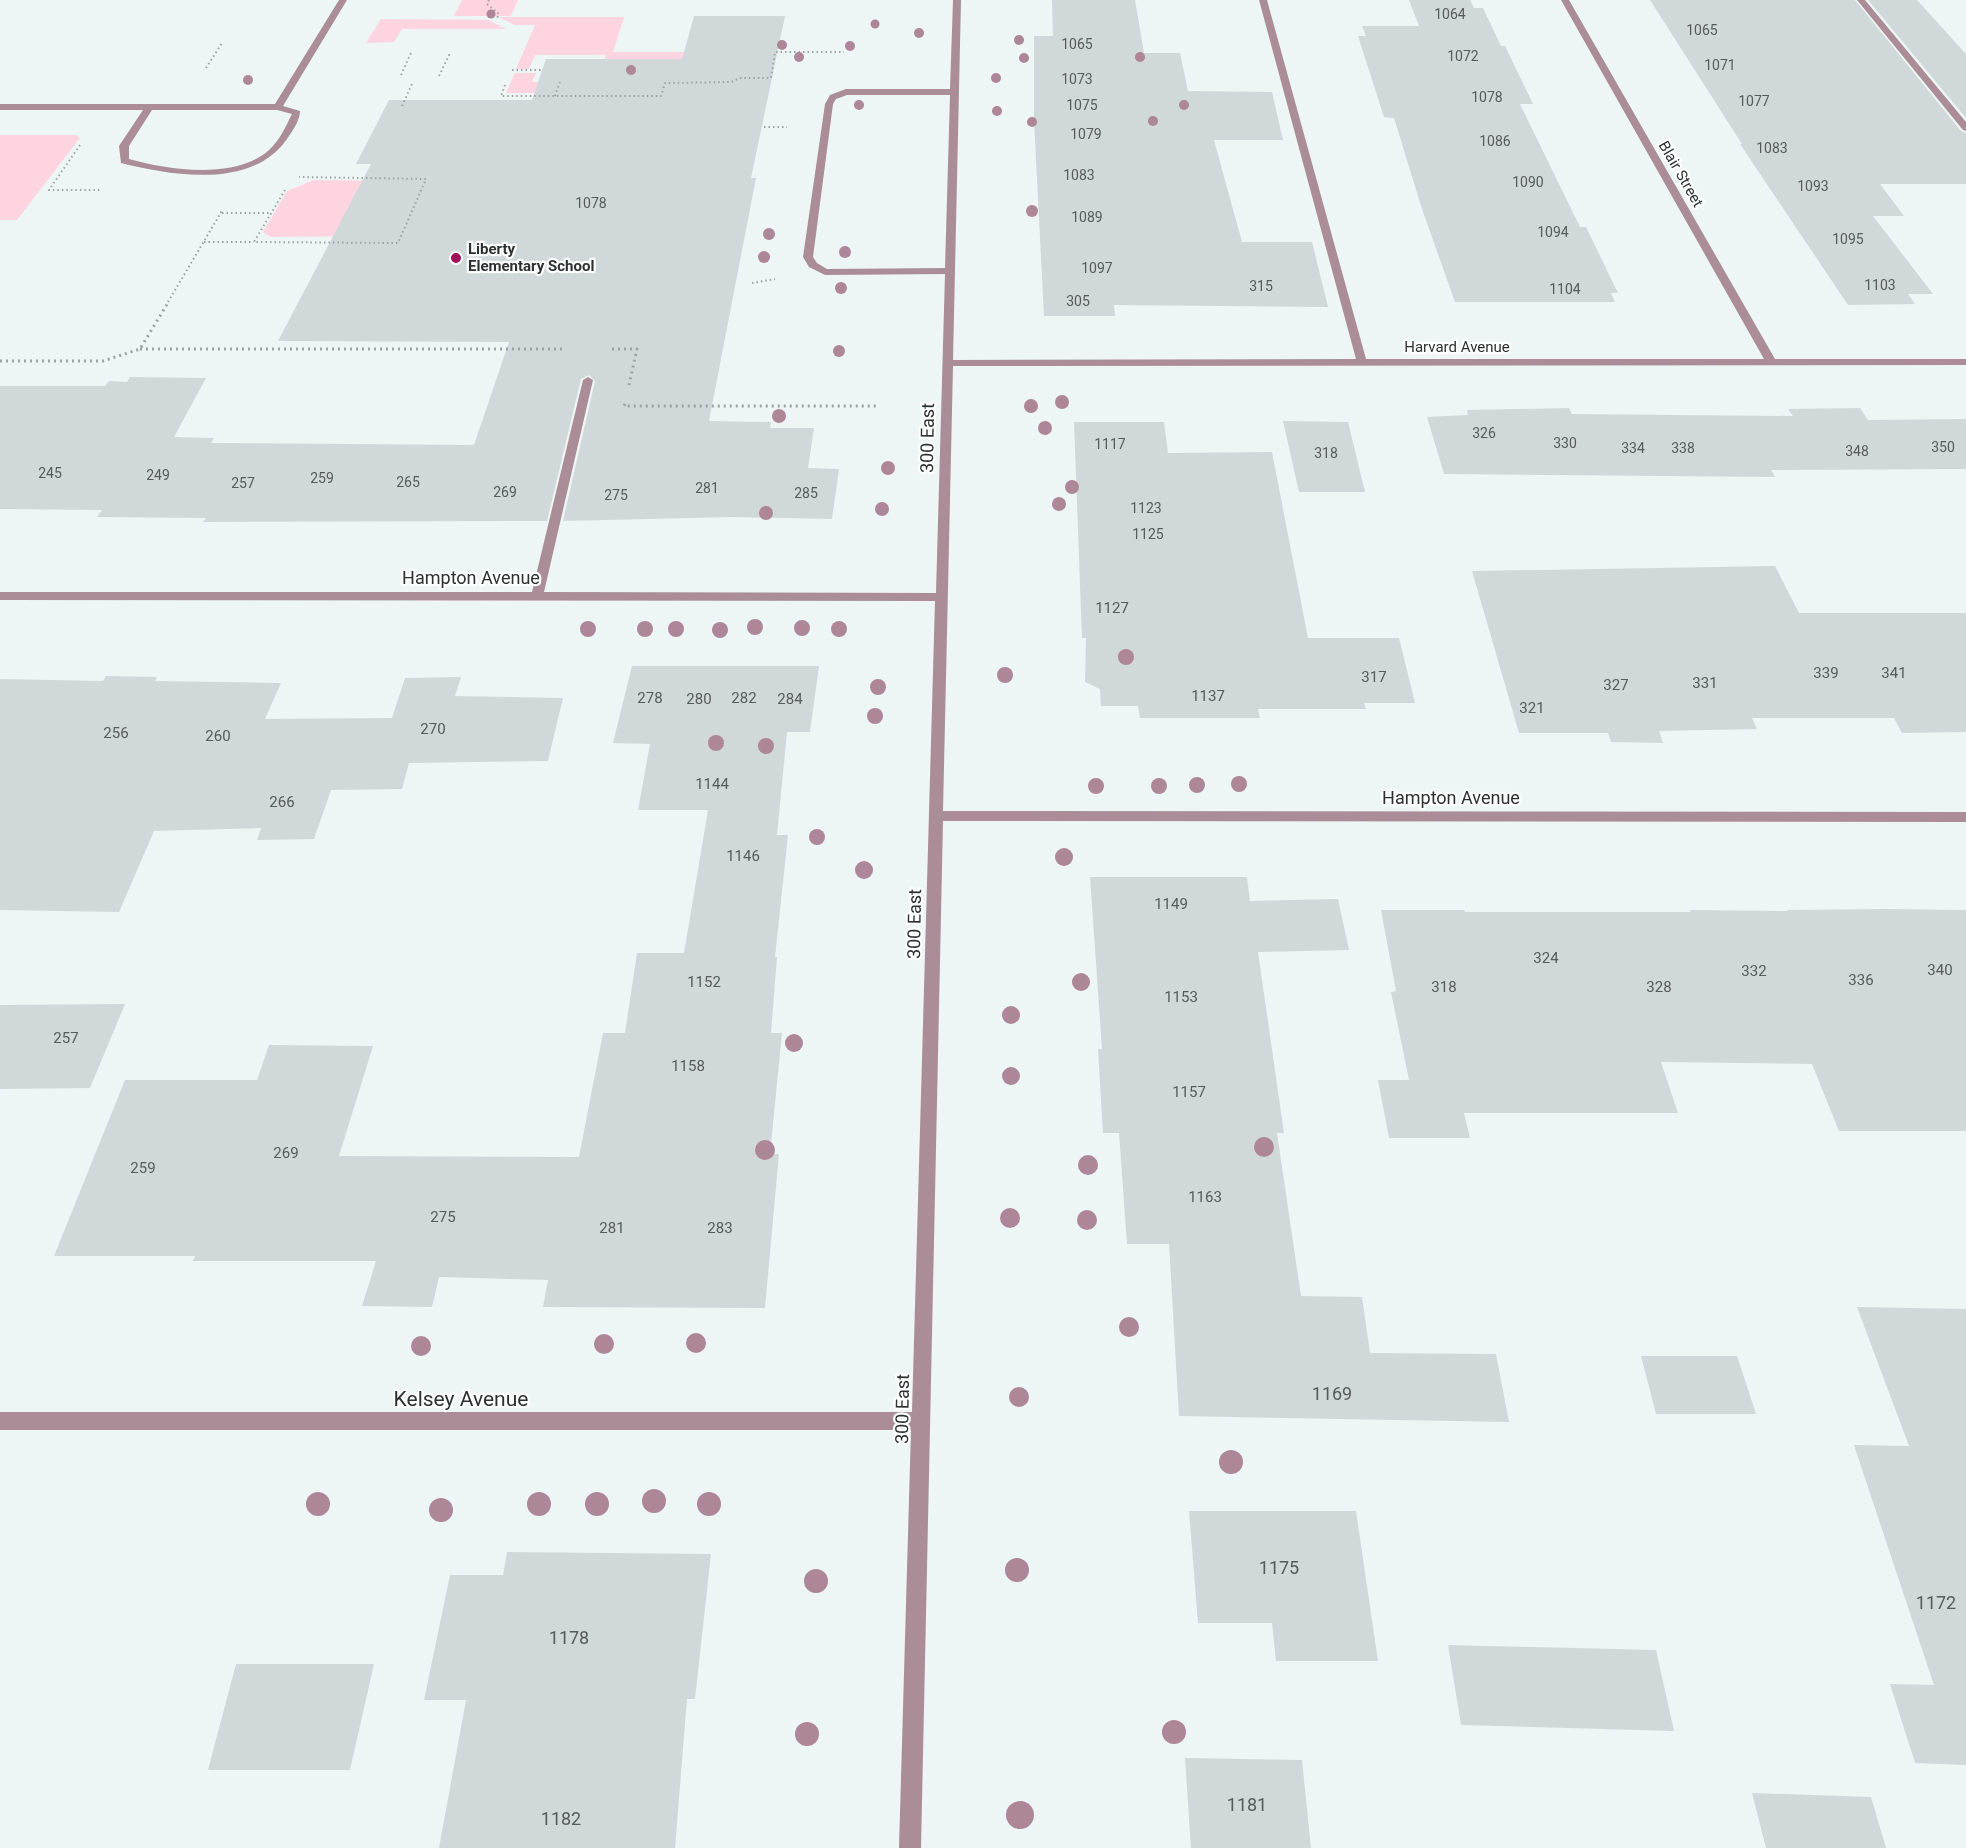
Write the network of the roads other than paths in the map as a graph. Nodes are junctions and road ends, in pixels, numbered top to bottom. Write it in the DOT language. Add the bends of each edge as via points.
graph roads {
  1 [pos="343,0"];
  2 [pos="957,0"];
  3 [pos="1263,0"];
  4 [pos="1565,0"];
  5 [pos="1861,0"];
  6 [pos="955,92"];
  7 [pos="0,107"];
  8 [pos="149,107"];
  9 [pos="278,107"];
  10 [pos="1966,128"];
  11 [pos="950,271"];
  12 [pos="1771,362"];
  13 [pos="1966,362"];
  14 [pos="948,363"];
  15 [pos="1362,363"];
  16 [pos="588,380"];
  17 [pos="0,596"];
  18 [pos="537,597"];
  19 [pos="942,597"];
  20 [pos="936,816"];
  21 [pos="1966,817"];
  22 [pos="0,1421"];
  23 [pos="921,1421"];
  24 [pos="910,1848"];
  1 -- 9 [label="street"];
  2 -- 6 [label="street, 300 East"];
  3 -- 15 [label="street"];
  4 -- 12 [label="street, Blair Street"];
  5 -- 10 [label="street"];
  6 -- 11 [label="street, 300 East"];
  6 -- 11 [label="street" via="846,92 833,97 808,257 825,272"];
  7 -- 8 [label="street"];
  8 -- 9 [label="street"];
  8 -- 9 [label="street" via="124,146 124,161 162,171 212,171 247,165 271,154 297,113"];
  11 -- 14 [label="street, 300 East"];
  12 -- 13 [label="street, Harvard Avenue"];
  12 -- 15 [label="street, Harvard Avenue"];
  14 -- 15 [label="street, Harvard Avenue"];
  14 -- 19 [label="street, 300 East"];
  16 -- 18 [label="street"];
  17 -- 18 [label="street, Hampton Avenue"];
  18 -- 19 [label="street, Hampton Avenue"];
  19 -- 20 [label="street, 300 East"];
  20 -- 21 [label="street, Hampton Avenue"];
  20 -- 23 [label="street, 300 East"];
  22 -- 23 [label="street, Kelsey Avenue"];
  23 -- 24 [label="street, 300 East"];
}
